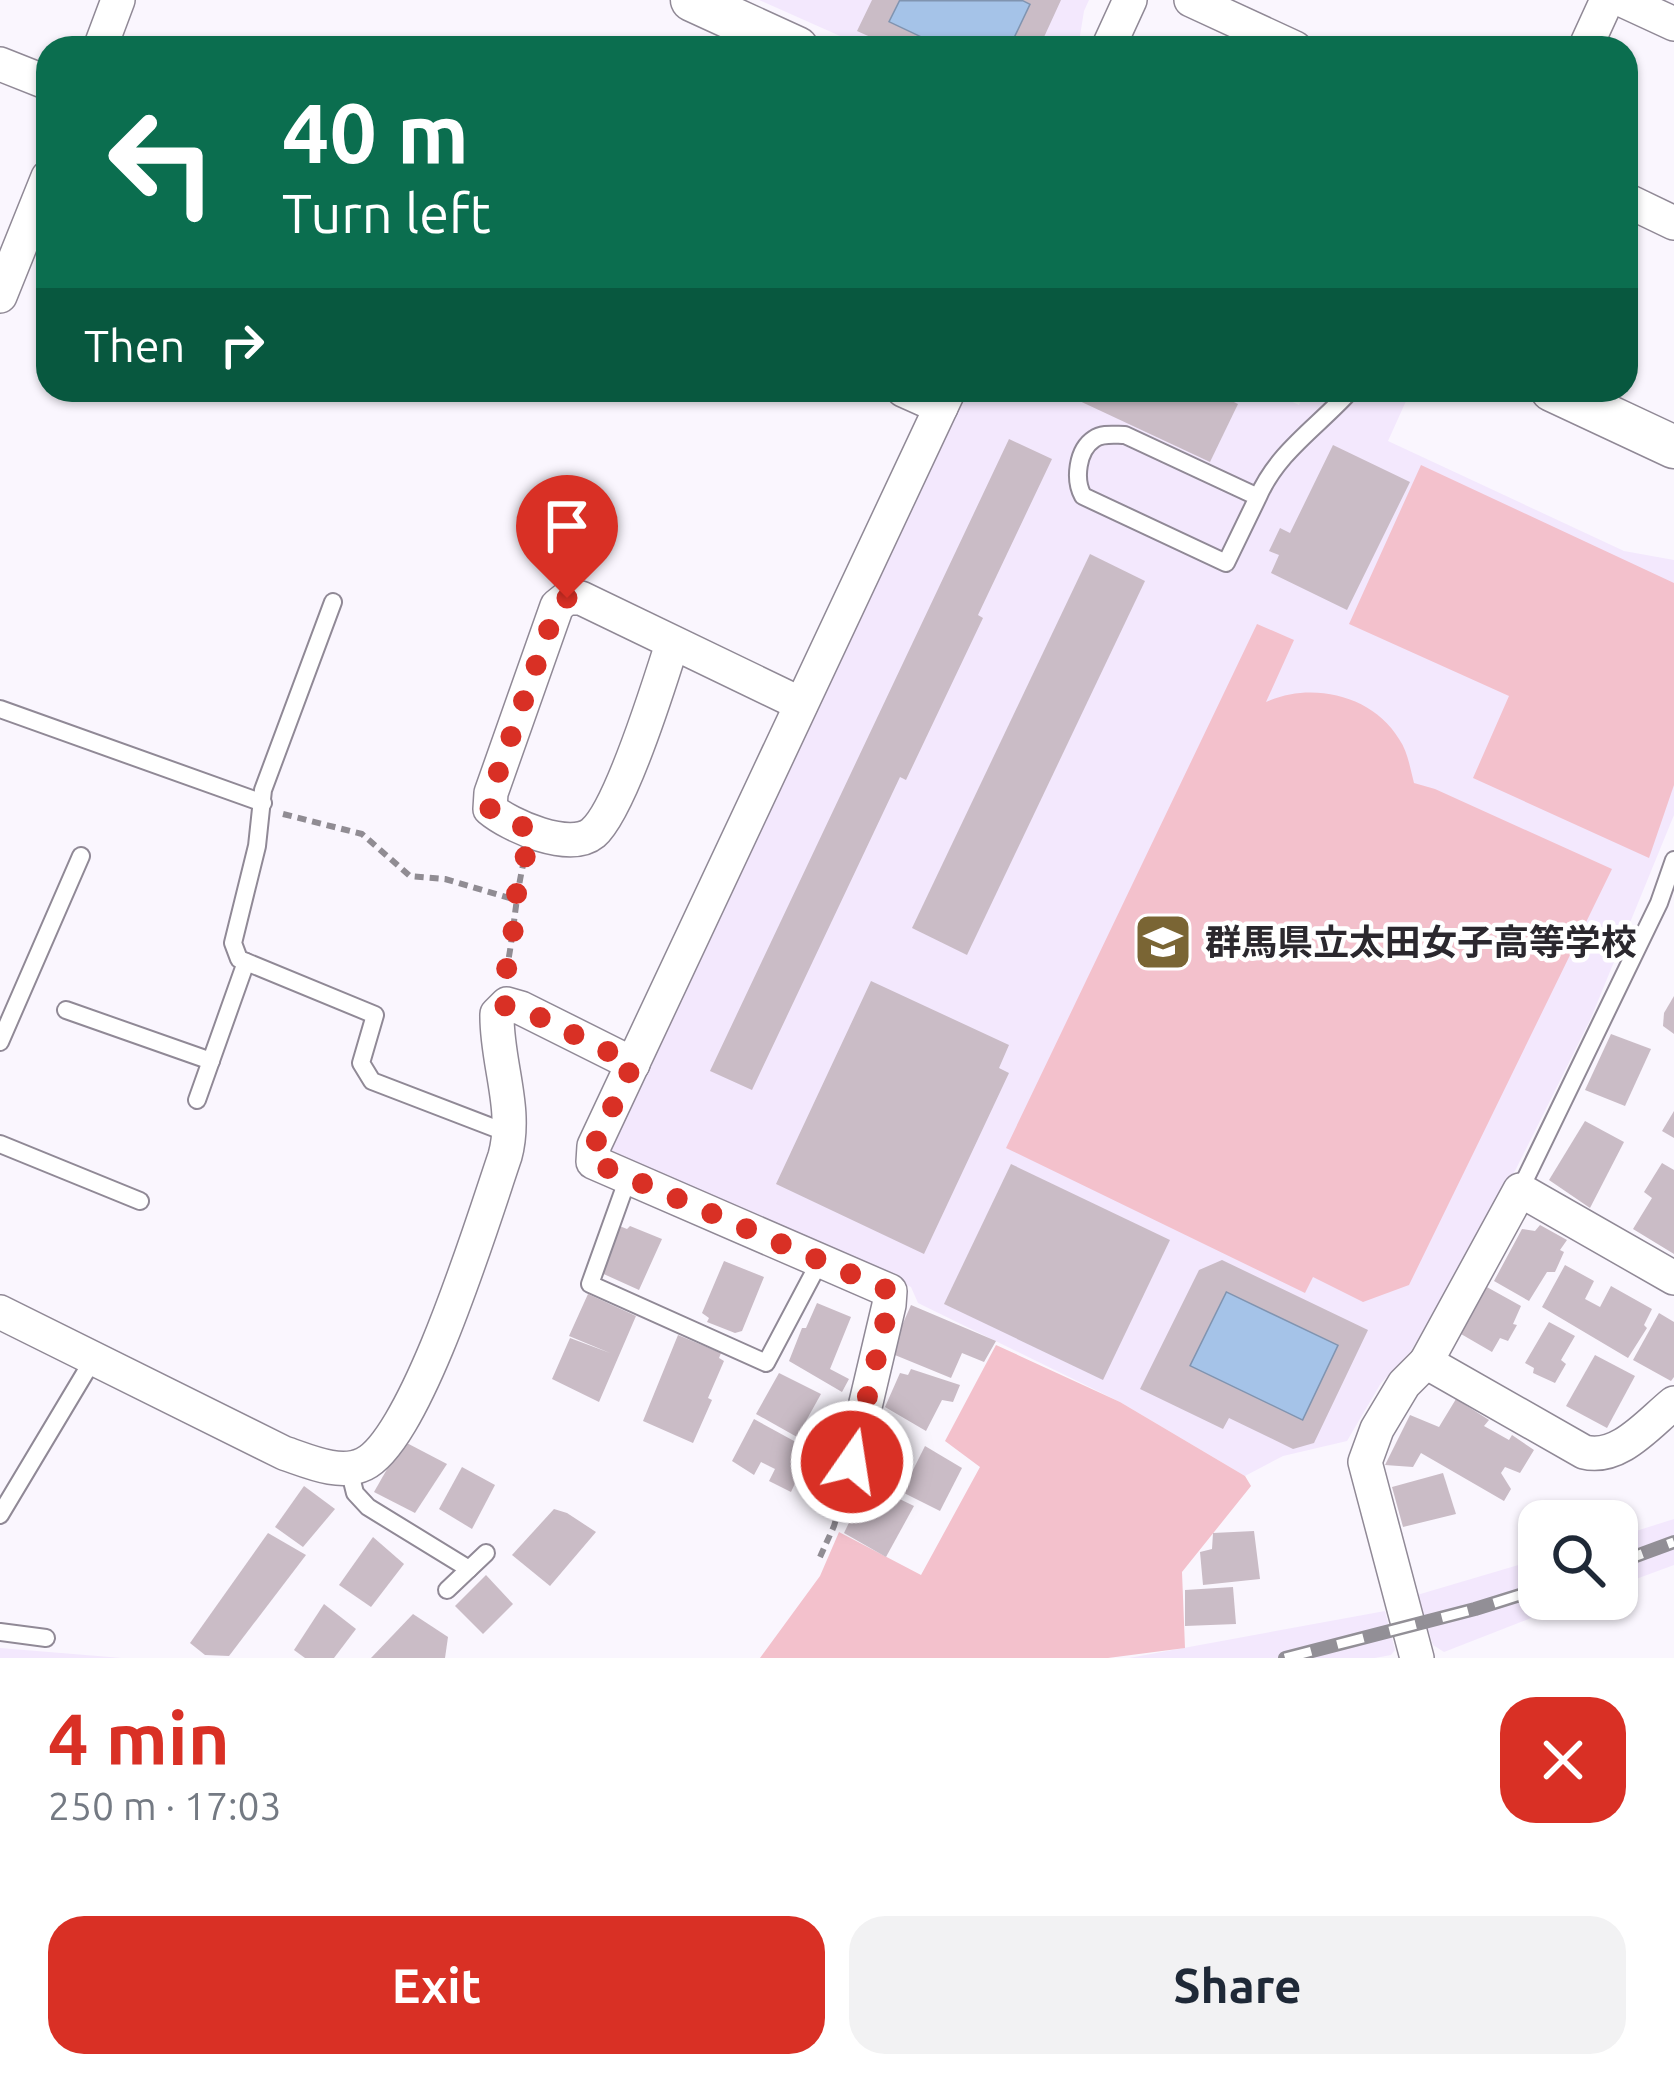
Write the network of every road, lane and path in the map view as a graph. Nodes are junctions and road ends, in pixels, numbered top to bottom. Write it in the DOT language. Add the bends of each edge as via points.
graph roads {
  1 [pos="118,0"];
  2 [pos="692,0"];
  3 [pos="1130,0"];
  4 [pos="1191,0"];
  5 [pos="1607,0"];
  6 [pos="1622,0"];
  7 [pos="1674,23"];
  8 [pos="104,36"];
  9 [pos="771,36"];
  10 [pos="1114,36"];
  11 [pos="1269,36"];
  12 [pos="1590,36"];
  13 [pos="0,64"];
  14 [pos="36,78"];
  15 [pos="1638,206"];
  16 [pos="36,207"];
  17 [pos="1674,223"];
  18 [pos="0,296"];
  19 [pos="943,402"];
  20 [pos="1339,402"];
  21 [pos="1578,402"];
  22 [pos="1674,447"];
  23 [pos="1258,496"];
  24 [pos="332,602"];
  25 [pos="672,644"];
  26 [pos="801,704"];
  27 [pos="0,709"];
  28 [pos="262,806"];
  29 [pos="532,830"];
  30 [pos="81,856"];
  31 [pos="1674,860"];
  32 [pos="516,900"];
  33 [pos="246,962"];
  34 [pos="505,1006"];
  35 [pos="66,1010"];
  36 [pos="0,1042"];
  37 [pos="211,1061"];
  38 [pos="633,1064"];
  39 [pos="196,1100"];
  40 [pos="511,1135"];
  41 [pos="0,1144"];
  42 [pos="628,1178"];
  43 [pos="1520,1190"];
  44 [pos="140,1201"];
  45 [pos="820,1261"];
  46 [pos="1674,1279"];
  47 [pos="0,1312"];
  48 [pos="94,1358"];
  49 [pos="1426,1362"];
  50 [pos="1674,1403"];
  51 [pos="852,1462"];
  52 [pos="349,1469"];
  53 [pos="0,1515"];
  54 [pos="486,1553"];
  55 [pos="820,1557"];
  56 [pos="469,1569"];
  57 [pos="447,1590"];
  58 [pos="0,1632"];
  59 [pos="46,1638"];
  60 [pos="1417,1658"];
  1 -- 8 [label="street"];
  2 -- 9 [label="street"];
  3 -- 10 [label="street"];
  4 -- 11 [label="street"];
  5 -- 12 [label="street"];
  6 -- 7 [label="street"];
  13 -- 14 [label="street"];
  15 -- 17 [label="street"];
  16 -- 18 [label="street"];
  19 -- 26 [label="street"];
  20 -- 23 [label="lane" via="1284,455"];
  21 -- 22 [label="street"];
  23 -- 23 [label="lane" via="1226,563 1083,496 1076,484 1088,443 1125,435"];
  24 -- 28 [label="lane"];
  25 -- 26 [label="street"];
  25 -- 29 [label="street" via="604,819 575,841"];
  25 -- 29 [label="street" via="581,598 557,606 491,793 490,809"];
  26 -- 38 [label="street"];
  27 -- 28 [label="lane"];
  28 -- 32 [label="path" via="362,834 410,876"];
  28 -- 33 [label="lane" via="233,943"];
  29 -- 32 [label="path"];
  30 -- 36 [label="lane"];
  31 -- 43 [label="lane"];
  32 -- 34 [label="path"];
  33 -- 37 [label="lane"];
  33 -- 40 [label="lane" via="375,1015 361,1064 372,1081"];
  34 -- 38 [label="street"];
  34 -- 40 [label="street" via="496,1030"];
  35 -- 37 [label="lane"];
  37 -- 39 [label="lane"];
  38 -- 42 [label="street" via="593,1162"];
  40 -- 52 [label="street" via="442,1338 395,1431 368,1462"];
  41 -- 44 [label="lane"];
  42 -- 45 [label="street"];
  42 -- 45 [label="lane" via="590,1284 766,1363"];
  43 -- 46 [label="street"];
  43 -- 49 [label="street"];
  45 -- 51 [label="street" via="890,1291"];
  47 -- 48 [label="street"];
  48 -- 52 [label="street" via="284,1453"];
  48 -- 53 [label="lane"];
  49 -- 50 [label="street" via="1597,1455 1614,1451"];
  49 -- 60 [label="street" via="1404,1384 1366,1462"];
  51 -- 55 [label="path"];
  52 -- 56 [label="lane" via="368,1507"];
  54 -- 56 [label="lane"];
  56 -- 57 [label="lane"];
  58 -- 59 [label="lane"];
}
